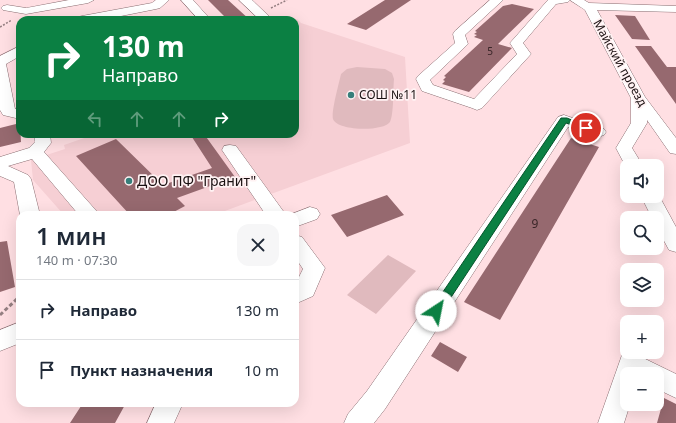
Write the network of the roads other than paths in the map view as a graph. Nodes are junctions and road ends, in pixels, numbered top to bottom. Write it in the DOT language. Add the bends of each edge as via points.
graph roads {
  1 [pos="22,0"];
  2 [pos="88,0"];
  3 [pos="164,0"];
  4 [pos="187,0"];
  5 [pos="245,0"];
  6 [pos="497,0"];
  7 [pos="555,0"];
  8 [pos="576,0"];
  9 [pos="589,6"];
  10 [pos="676,9"];
  11 [pos="4,10"];
  12 [pos="103,16"];
  13 [pos="201,16"];
  14 [pos="262,16"];
  15 [pos="16,52"];
  16 [pos="0,62"];
  17 [pos="0,65"];
  18 [pos="638,98"];
  19 [pos="16,113"];
  20 [pos="598,132"];
  21 [pos="42,138"];
  22 [pos="230,150"];
  23 [pos="676,150"];
  24 [pos="35,152"];
  25 [pos="630,159"];
  26 [pos="0,163"];
  27 [pos="0,169"];
  28 [pos="654,203"];
  29 [pos="29,211"];
  30 [pos="87,211"];
  31 [pos="273,211"];
  32 [pos="676,245"];
  33 [pos="299,247"];
  34 [pos="299,293"];
  35 [pos="16,334"];
  36 [pos="0,341"];
  37 [pos="629,367"];
  38 [pos="638,367"];
  39 [pos="664,380"];
  40 [pos="676,386"];
  41 [pos="620,393"];
  42 [pos="168,407"];
  43 [pos="160,423"];
  44 [pos="357,423"];
  45 [pos="610,423"];
  1 -- 11 [label="street"];
  2 -- 11 [label="street" via="26,11"];
  3 -- 12 [label="street" via="156,6"];
  4 -- 13 [label="street"];
  5 -- 14 [label="street"];
  6 -- 7 [label="street" via="459,34 462,44 423,79 427,88 477,105 524,54 516,43"];
  8 -- 9 [label="street, Майский проезд"];
  9 -- 10 [label="street"];
  9 -- 18 [label="street, Майский проезд"];
  15 -- 16 [label="street"];
  17 -- 19 [label="street" via="8,112"];
  18 -- 23 [label="street, Майский проезд"];
  18 -- 25 [label="street" via="639,123 624,148"];
  20 -- 44 [label="street" via="564,120 376,400"];
  21 -- 24 [label="street" via="43,143"];
  22 -- 31 [label="street"];
  24 -- 26 [label="street"];
  24 -- 30 [label="street"];
  27 -- 29 [label="street" via="22,179"];
  28 -- 32 [label="street"];
  33 -- 34 [label="street" via="314,268 305,290"];
  35 -- 36 [label="street"];
  37 -- 38 [label="street" via="630,363"];
  39 -- 40 [label="street"];
  41 -- 45 [label="street"];
  42 -- 43 [label="street"];
}
